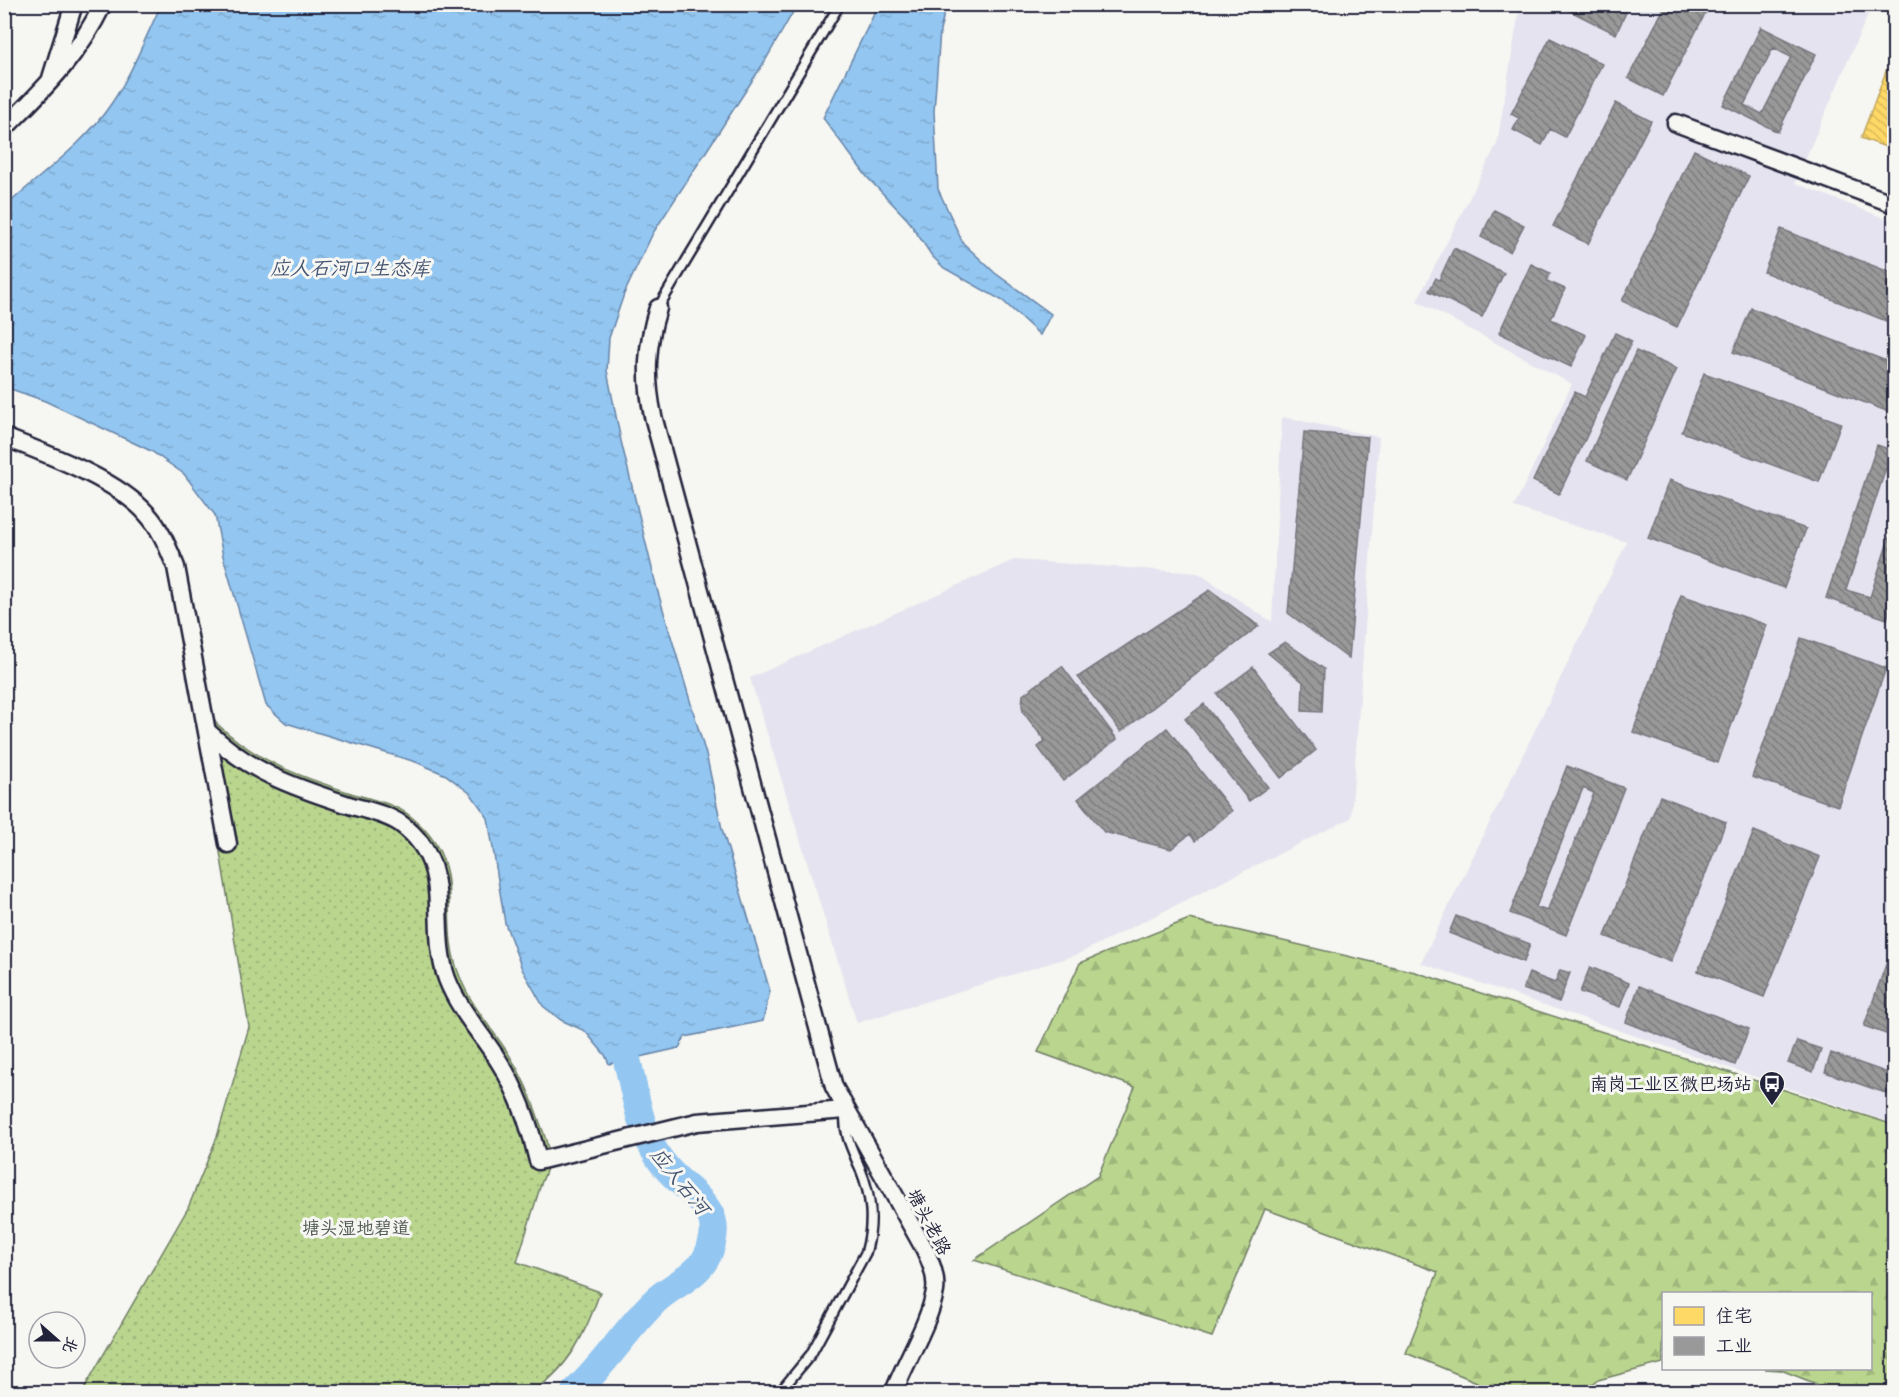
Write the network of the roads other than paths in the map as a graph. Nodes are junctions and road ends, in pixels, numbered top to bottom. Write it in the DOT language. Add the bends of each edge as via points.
graph roads {
  1 [pos="74,4"];
  2 [pos="104,4"];
  3 [pos="840,4"];
  4 [pos="48,86"];
  5 [pos="23,110"];
  6 [pos="4,119"];
  7 [pos="1676,123"];
  8 [pos="4,129"];
  9 [pos="1894,204"];
  10 [pos="658,308"];
  11 [pos="4,437"];
  12 [pos="207,731"];
  13 [pos="228,844"];
  14 [pos="845,1110"];
  15 [pos="780,1392"];
  16 [pos="894,1392"];
  1 -- 4 [label="street"];
  2 -- 4 [label="street" via="89,34"];
  3 -- 10 [label="lane"];
  4 -- 5 [label="street"];
  5 -- 6 [label="street"];
  5 -- 8 [label="street"];
  7 -- 9 [label="street"];
  10 -- 14 [label="street, 塘头老路" via="646,361 653,416 834,1087"];
  11 -- 12 [label="street" via="125,494 159,530 176,567"];
  12 -- 13 [label="street"];
  12 -- 14 [label="street" via="258,771 382,814 415,836 435,871 439,945 447,979 462,1010 512,1084 526,1117 537,1161 697,1122"];
  14 -- 15 [label="lane" via="849,1147 860,1167 871,1208 867,1252 811,1354"];
  14 -- 16 [label="street, 塘头老路" via="925,1250 934,1276 930,1306"];
}
